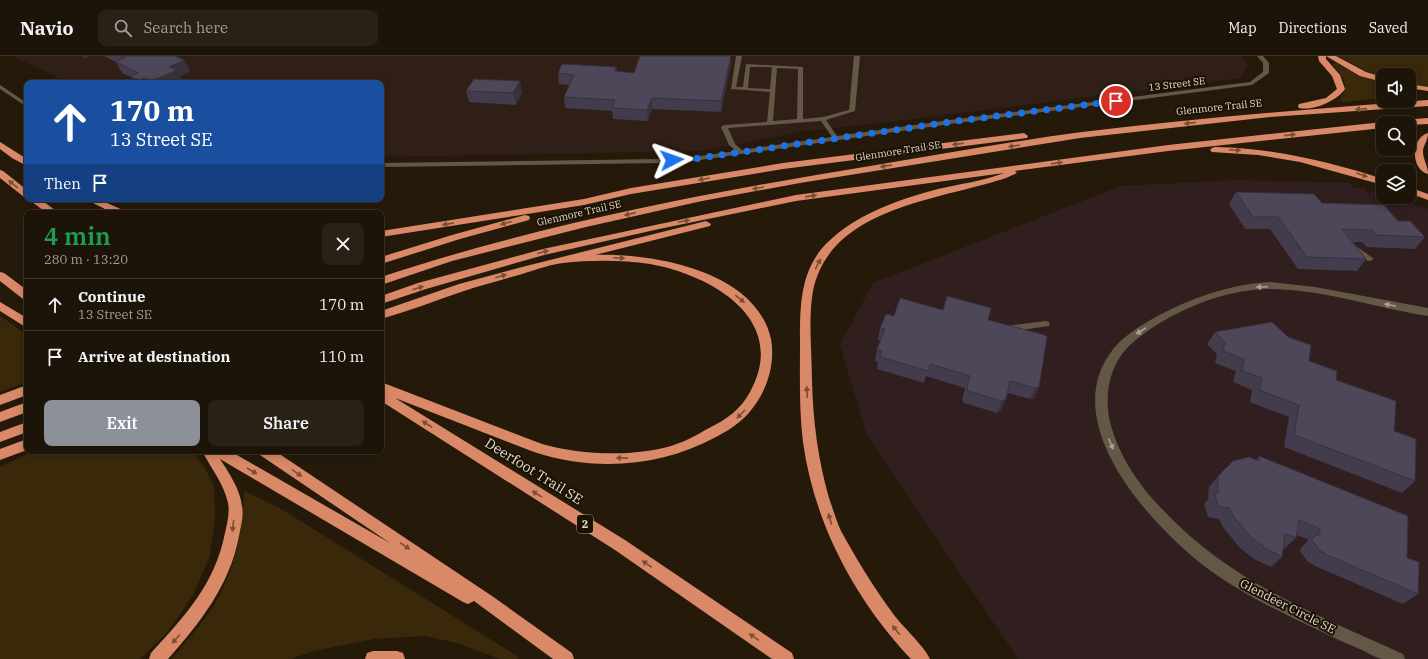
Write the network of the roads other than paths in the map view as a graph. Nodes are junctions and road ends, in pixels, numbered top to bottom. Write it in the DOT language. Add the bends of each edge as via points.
graph roads {
  1 [pos="739,56"];
  2 [pos="857,56"];
  3 [pos="1260,56"];
  4 [pos="1322,56"];
  5 [pos="1330,56"];
  6 [pos="775,66"];
  7 [pos="1376,78"];
  8 [pos="0,87"];
  9 [pos="1416,87"];
  10 [pos="745,89"];
  11 [pos="1428,89"];
  12 [pos="772,91"];
  13 [pos="24,103"];
  14 [pos="1428,103"];
  15 [pos="1270,114"];
  16 [pos="823,119"];
  17 [pos="800,121"];
  18 [pos="1428,121"];
  19 [pos="1416,122"];
  20 [pos="770,123"];
  21 [pos="1376,126"];
  22 [pos="1080,135"];
  23 [pos="1428,136"];
  24 [pos="834,138"];
  25 [pos="0,145"];
  26 [pos="1168,148"];
  27 [pos="740,151"];
  28 [pos="24,161"];
  29 [pos="384,165"];
  30 [pos="1025,167"];
  31 [pos="1428,171"];
  32 [pos="0,173"];
  33 [pos="1376,180"];
  34 [pos="1416,192"];
  35 [pos="24,193"];
  36 [pos="1428,196"];
  37 [pos="796,198"];
  38 [pos="38,202"];
  39 [pos="97,202"];
  40 [pos="584,202"];
  41 [pos="50,210"];
  42 [pos="114,210"];
  43 [pos="384,234"];
  44 [pos="1349,245"];
  45 [pos="1370,259"];
  46 [pos="384,260"];
  47 [pos="566,260"];
  48 [pos="0,276"];
  49 [pos="384,280"];
  50 [pos="24,294"];
  51 [pos="384,299"];
  52 [pos="0,306"];
  53 [pos="1428,312"];
  54 [pos="384,313"];
  55 [pos="24,322"];
  56 [pos="1046,324"];
  57 [pos="999,328"];
  58 [pos="384,388"];
  59 [pos="24,391"];
  60 [pos="384,396"];
  61 [pos="0,400"];
  62 [pos="24,408"];
  63 [pos="0,417"];
  64 [pos="24,428"];
  65 [pos="0,437"];
  66 [pos="22,446"];
  67 [pos="211,454"];
  68 [pos="224,454"];
  69 [pos="269,454"];
  70 [pos="0,455"];
  71 [pos="0,458"];
  72 [pos="533,635"];
  73 [pos="157,659"];
  74 [pos="372,659"];
  75 [pos="397,659"];
  76 [pos="566,659"];
  77 [pos="786,659"];
  78 [pos="922,659"];
  79 [pos="1398,659"];
  1 -- 10 [label="lane" via="733,88"];
  2 -- 16 [label="lane" via="852,111"];
  3 -- 24 [label="lane, 13 Street SE" via="1266,63 1266,73 1252,83"];
  4 -- 15 [label="highway" via="1340,83 1341,89 1337,95 1322,102"];
  5 -- 7 [label="highway" via="1363,74"];
  6 -- 10 [label="lane" via="748,65"];
  6 -- 12 [label="lane"];
  6 -- 17 [label="lane" via="801,68"];
  8 -- 13 [label="lane"];
  9 -- 11 [label="highway"];
  10 -- 12 [label="lane"];
  12 -- 20 [label="lane"];
  14 -- 15 [label="highway, Glenmore Trail SE, one-way"];
  15 -- 22 [label="highway, Glenmore Trail SE, one-way"];
  16 -- 17 [label="lane"];
  16 -- 24 [label="lane"];
  17 -- 20 [label="lane"];
  18 -- 19 [label="highway"];
  20 -- 27 [label="lane" via="724,127 732,145"];
  26 -- 21 [label="highway, one-way"];
  22 -- 40 [label="highway, one-way" via="1031,136 783,166 631,191"];
  22 -- 49 [label="highway, Glenmore Trail SE, one-way" via="702,198 449,258"];
  23 -- 31 [label="highway" via="1419,145 1418,152"];
  24 -- 27 [label="lane"];
  25 -- 28 [label="highway"];
  30 -- 26 [label="highway, one-way"];
  26 -- 33 [label="highway, one-way" via="1265,152 1315,162"];
  27 -- 29 [label="lane" via="693,159"];
  37 -- 30 [label="highway, one-way"];
  78 -- 30 [label="highway, one-way" via="882,612 852,565 832,526 810,443 806,356 808,288 823,255 847,231 867,218 940,192 996,180"];
  35 -- 32 [label="highway, one-way"];
  34 -- 36 [label="highway"];
  37 -- 47 [label="highway" via="773,209"];
  51 -- 37 [label="highway, one-way" via="543,252"];
  38 -- 41 [label="highway"];
  39 -- 42 [label="highway"];
  40 -- 43 [label="highway, one-way"];
  40 -- 46 [label="highway, one-way" via="456,237"];
  44 -- 45 [label="lane"];
  54 -- 47 [label="highway, one-way" via="463,287"];
  47 -- 58 [label="highway, one-way" via="616,258 662,264 702,276 735,295 752,310 767,348 762,381 748,406 736,418 688,445 652,456 624,458 544,450"];
  48 -- 50 [label="highway"];
  52 -- 55 [label="highway"];
  53 -- 79 [label="street, Glendeer Circle SE, one-way" via="1313,289 1281,286 1246,287 1227,291 1209,296 1162,319 1122,344 1109,363 1102,390 1106,433 1133,486 1163,521 1193,549 1224,573 1257,593"];
  56 -- 57 [label="lane"];
  59 -- 61 [label="highway"];
  77 -- 60 [label="highway, Deerfoot Trail SE / 2, one-way" via="620,546"];
  62 -- 63 [label="highway"];
  64 -- 65 [label="highway"];
  66 -- 70 [label="highway"];
  66 -- 71 [label="highway"];
  67 -- 73 [label="highway, one-way" via="235,502 231,548 223,570 206,600 194,618"];
  68 -- 72 [label="highway, one-way"];
  69 -- 72 [label="highway, one-way"];
  72 -- 76 [label="highway"];
  74 -- 75 [label="highway"];
}
